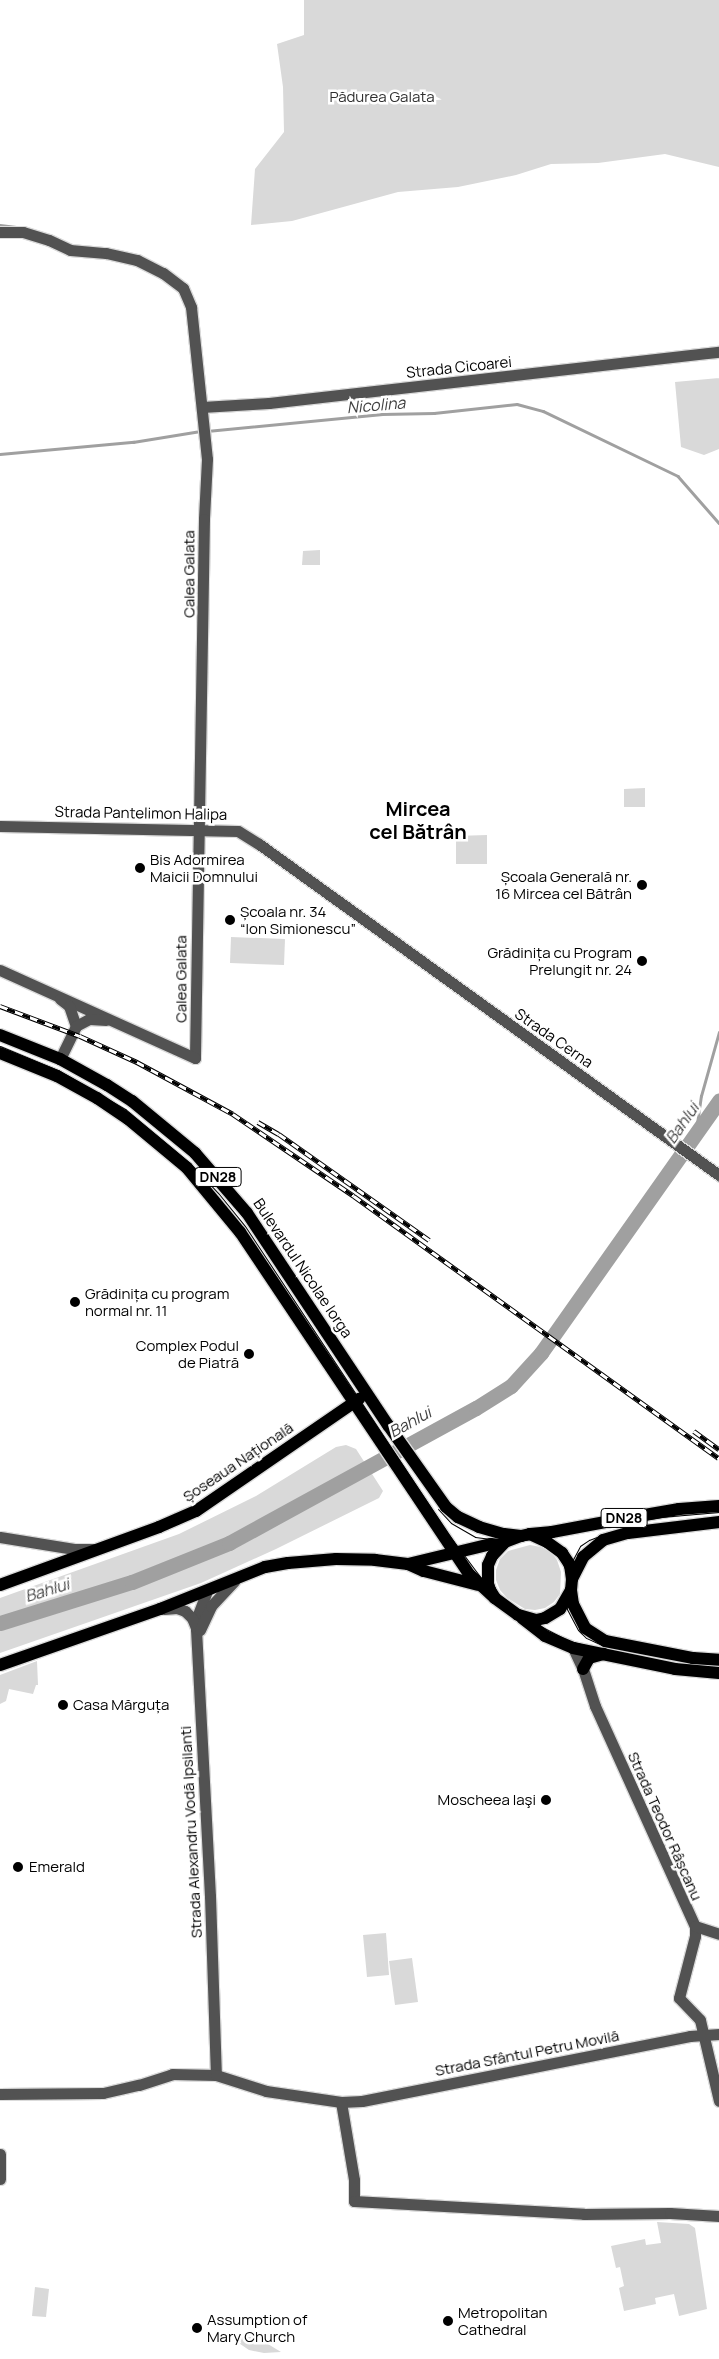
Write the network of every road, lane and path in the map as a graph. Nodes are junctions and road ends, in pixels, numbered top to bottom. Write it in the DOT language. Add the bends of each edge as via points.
graph roads {
  1 [pos="0,232"];
  2 [pos="719,352"];
  3 [pos="203,412"];
  4 [pos="0,826"];
  5 [pos="199,829"];
  6 [pos="372,926"];
  7 [pos="0,970"];
  8 [pos="50,993"];
  9 [pos="111,1021"];
  10 [pos="76,1026"];
  11 [pos="0,1035"];
  12 [pos="0,1053"];
  13 [pos="60,1059"];
  14 [pos="719,1175"];
  15 [pos="368,1393"];
  16 [pos="354,1402"];
  17 [pos="719,1506"];
  18 [pos="719,1522"];
  19 [pos="441,1532"];
  20 [pos="526,1535"];
  21 [pos="0,1537"];
  22 [pos="500,1545"];
  23 [pos="98,1550"];
  24 [pos="455,1552"];
  25 [pos="432,1560"];
  26 [pos="408,1564"];
  27 [pos="238,1578"];
  28 [pos="572,1584"];
  29 [pos="0,1585"];
  30 [pos="481,1586"];
  31 [pos="207,1591"];
  32 [pos="494,1598"];
  33 [pos="160,1609"];
  34 [pos="518,1615"];
  35 [pos="196,1634"];
  36 [pos="573,1648"];
  37 [pos="603,1654"];
  38 [pos="719,1660"];
  39 [pos="0,1665"];
  40 [pos="583,1669"];
  41 [pos="719,1673"];
  42 [pos="695,1926"];
  43 [pos="719,1934"];
  44 [pos="704,2034"];
  45 [pos="719,2034"];
  46 [pos="216,2075"];
  47 [pos="0,2094"];
  48 [pos="341,2102"];
  49 [pos="719,2102"];
  50 [pos="0,2154"];
  51 [pos="0,2179"];
  52 [pos="719,2216"];
  1 -- 3 [label="street, Calea Galata" via="23,232 70,250 137,260 183,288 191,307"];
  2 -- 3 [label="street, Strada Cicoarei"];
  3 -- 5 [label="street, Calea Galata" via="207,459"];
  4 -- 5 [label="street, Strada Pantelimon Halipa"];
  5 -- 6 [label="street, Strada Pantelimon Halipa" via="232,829 248,836"];
  5 -- 9 [label="street, Calea Galata" via="195,1058"];
  6 -- 14 [label="street, Strada Cerna"];
  7 -- 8 [label="street"];
  8 -- 9 [label="street"];
  8 -- 10 [label="street" via="69,1006"];
  9 -- 10 [label="street" via="89,1019"];
  10 -- 13 [label="street"];
  11 -- 13 [label="main road, Bulevardul Nicolae Iorga / DN28"];
  12 -- 16 [label="main road, DN28" via="57,1076 97,1098 187,1168 240,1232"];
  13 -- 15 [label="main road, Bulevardul Nicolae Iorga / DN28" via="132,1101 213,1172 268,1243"];
  15 -- 16 [label="main road, Șoseaua Națională"];
  15 -- 20 [label="main road, Bulevardul Nicolae Iorga / DN28" via="446,1508 458,1517 492,1531"];
  16 -- 19 [label="main road, DN28"];
  16 -- 23 [label="main road, Șoseaua Națională" via="196,1511"];
  17 -- 20 [label="main road, DN28" via="679,1509"];
  18 -- 28 [label="main road, DN28" via="628,1533 603,1540 583,1557"];
  19 -- 24 [label="main road, DN28"];
  19 -- 25 [label="main road" via="440,1545"];
  20 -- 22 [label="main road, DN28"];
  20 -- 28 [label="main road, DN28" via="547,1542 562,1553 570,1565"];
  21 -- 23 [label="street, Șoseaua Națională"];
  22 -- 24 [label="main road"];
  22 -- 32 [label="main road" via="488,1565 488,1584"];
  23 -- 29 [label="main road"];
  24 -- 25 [label="main road"];
  24 -- 30 [label="main road, DN28"];
  25 -- 26 [label="main road"];
  26 -- 27 [label="main road" via="375,1560 314,1560 265,1567"];
  26 -- 30 [label="main road"];
  27 -- 31 [label="main road"];
  27 -- 35 [label="street" via="210,1606"];
  28 -- 34 [label="main road, DN28" via="560,1609 545,1618 529,1620"];
  28 -- 38 [label="main road" via="573,1604 585,1628 605,1641"];
  30 -- 32 [label="main road, DN28"];
  31 -- 33 [label="main road"];
  31 -- 35 [label="street, Strada Alexandru Vodă Ipsilanti" via="196,1620"];
  32 -- 34 [label="main road, DN28"];
  33 -- 35 [label="street" via="177,1608 186,1612 192,1618"];
  33 -- 39 [label="main road"];
  34 -- 36 [label="main road" via="545,1636"];
  35 -- 46 [label="street, Strada Alexandru Vodă Ipsilanti"];
  36 -- 37 [label="main road"];
  36 -- 40 [label="street, Strada Teodor Râșcanu"];
  37 -- 40 [label="main road" via="590,1658"];
  37 -- 41 [label="main road" via="675,1669"];
  40 -- 42 [label="street, Strada Teodor Râșcanu" via="595,1706"];
  42 -- 43 [label="street"];
  42 -- 44 [label="street" via="679,1998 700,2020"];
  44 -- 45 [label="street, Strada Sfântul Petru Movilă"];
  44 -- 48 [label="street, Strada Sfântul Petru Movilă" via="362,2101"];
  44 -- 49 [label="street"];
  46 -- 47 [label="street, Strada Sfântul Petru Movilă" via="172,2074 139,2086 96,2094"];
  46 -- 48 [label="street, Strada Sfântul Petru Movilă" via="266,2090"];
  48 -- 52 [label="street" via="354,2180 354,2201 584,2214"];
  50 -- 51 [label="street"];
}
